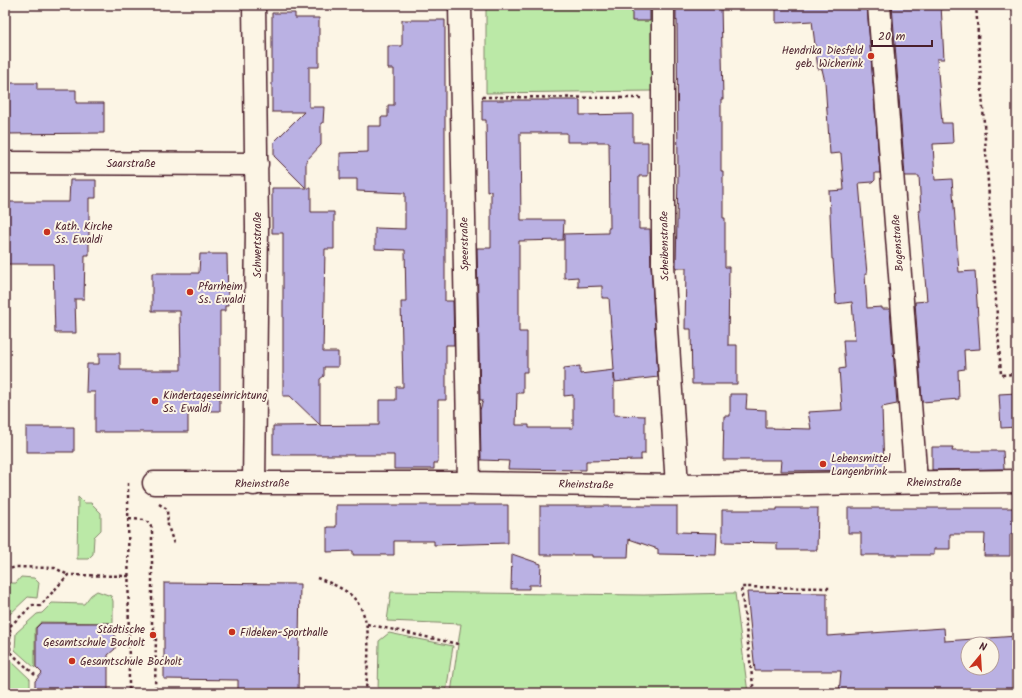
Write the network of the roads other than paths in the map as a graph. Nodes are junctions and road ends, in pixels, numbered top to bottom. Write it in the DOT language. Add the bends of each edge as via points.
graph roads {
  1 [pos="254,5"];
  2 [pos="460,5"];
  3 [pos="663,5"];
  4 [pos="879,5"];
  5 [pos="5,163"];
  6 [pos="257,164"];
  7 [pos="1017,481"];
  8 [pos="916,482"];
  9 [pos="468,483"];
  10 [pos="254,484"];
  11 [pos="676,486"];
  12 [pos="154,492"];
  1 -- 6 [label="street, Schwertstraße"];
  2 -- 9 [label="street, Speerstraße"];
  3 -- 11 [label="street, Scheibenstraße" via="663,265"];
  4 -- 8 [label="street, Bogenstraße"];
  5 -- 6 [label="street, Saarstraße"];
  6 -- 10 [label="street, Schwertstraße"];
  7 -- 8 [label="street, Rheinstraße"];
  8 -- 11 [label="street, Rheinstraße"];
  9 -- 10 [label="street, Rheinstraße"];
  9 -- 11 [label="street, Rheinstraße"];
  10 -- 12 [label="street, Rheinstraße"];
}
